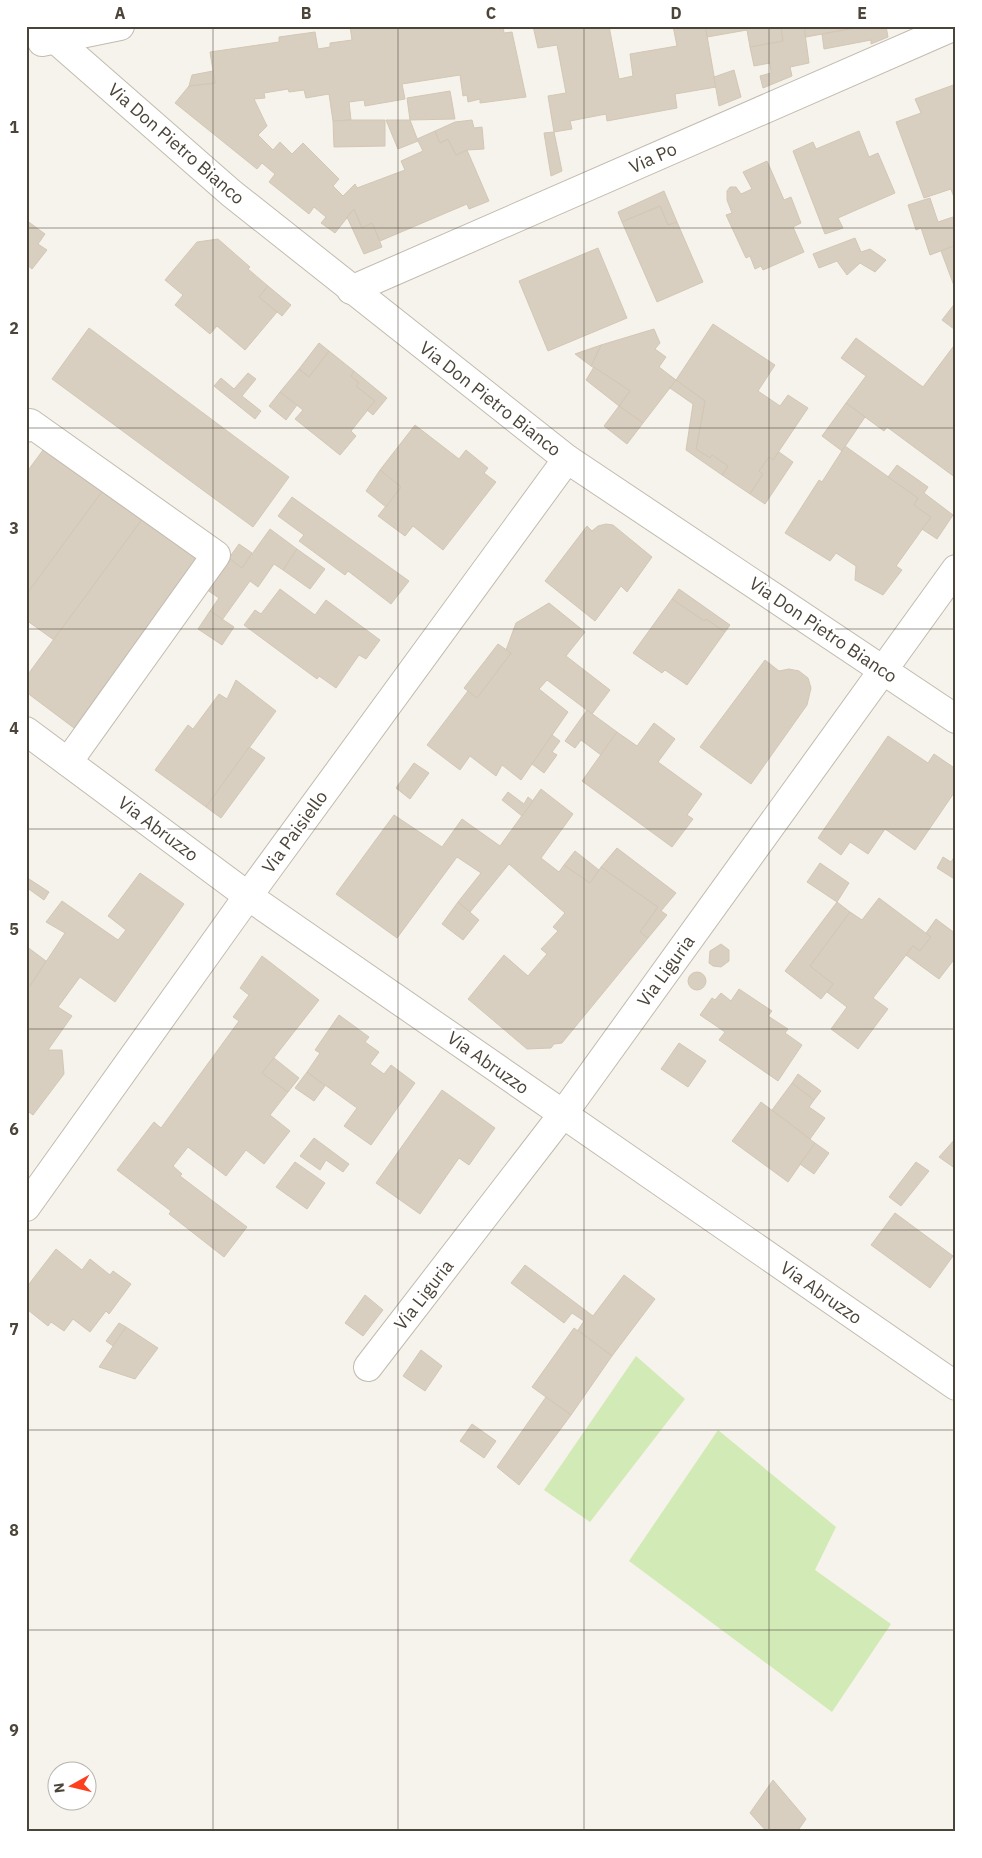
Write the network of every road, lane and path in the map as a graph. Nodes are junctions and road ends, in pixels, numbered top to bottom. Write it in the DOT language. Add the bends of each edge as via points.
graph roads {
  1 [pos="120,26"];
  2 [pos="955,26"];
  3 [pos="26,27"];
  4 [pos="55,39"];
  5 [pos="26,45"];
  6 [pos="351,290"];
  7 [pos="26,428"];
  8 [pos="567,459"];
  9 [pos="956,569"];
  10 [pos="883,669"];
  11 [pos="956,720"];
  12 [pos="26,731"];
  13 [pos="68,762"];
  14 [pos="248,896"];
  15 [pos="563,1114"];
  16 [pos="26,1207"];
  17 [pos="368,1368"];
  18 [pos="956,1386"];
  1 -- 4 [label="street"];
  2 -- 6 [label="street, Via Po"];
  3 -- 4 [label="street, Via Don Pietro Bianco"];
  4 -- 5 [label="street"];
  4 -- 6 [label="street, Via Don Pietro Bianco" via="231,193"];
  6 -- 8 [label="street, Via Don Pietro Bianco"];
  7 -- 13 [label="street" via="30,423 216,555"];
  8 -- 10 [label="street, Via Don Pietro Bianco"];
  8 -- 14 [label="street, Via Paisiello"];
  9 -- 10 [label="street, Via Liguria"];
  10 -- 11 [label="street, Via Don Pietro Bianco"];
  10 -- 15 [label="street, Via Liguria"];
  12 -- 13 [label="street, Via Abruzzo"];
  13 -- 14 [label="street, Via Abruzzo"];
  14 -- 15 [label="street, Via Abruzzo"];
  14 -- 16 [label="street, Via Paisiello"];
  15 -- 17 [label="street, Via Liguria"];
  15 -- 18 [label="street, Via Abruzzo"];
}
